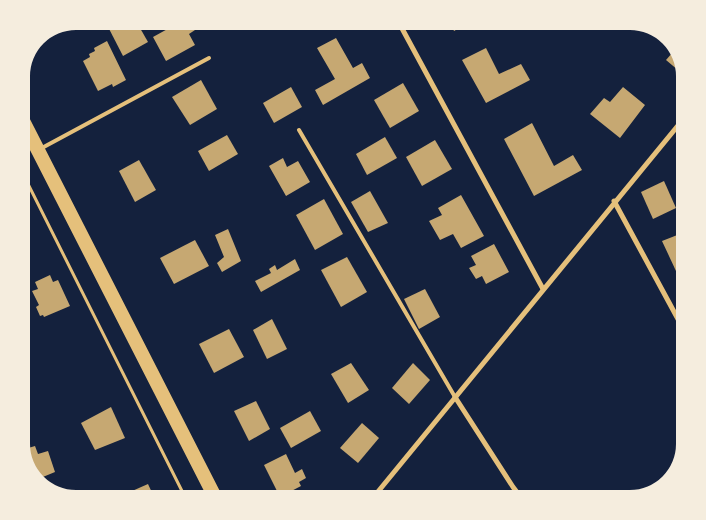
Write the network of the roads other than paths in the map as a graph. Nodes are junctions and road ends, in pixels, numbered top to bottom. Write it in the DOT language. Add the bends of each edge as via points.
graph roads {
  1 [pos="403,30"];
  2 [pos="209,58"];
  3 [pos="676,128"];
  4 [pos="299,130"];
  5 [pos="30,134"];
  6 [pos="38,150"];
  7 [pos="614,201"];
  8 [pos="543,289"];
  9 [pos="676,315"];
  10 [pos="455,398"];
  11 [pos="211,490"];
  12 [pos="379,490"];
  13 [pos="515,490"];
  1 -- 8 [label="street"];
  2 -- 6 [label="lane"];
  3 -- 7 [label="street"];
  4 -- 10 [label="lane"];
  5 -- 6 [label="highway"];
  6 -- 11 [label="highway"];
  7 -- 8 [label="street"];
  7 -- 9 [label="street"];
  8 -- 10 [label="street"];
  10 -- 12 [label="street"];
  10 -- 13 [label="street"];
}
